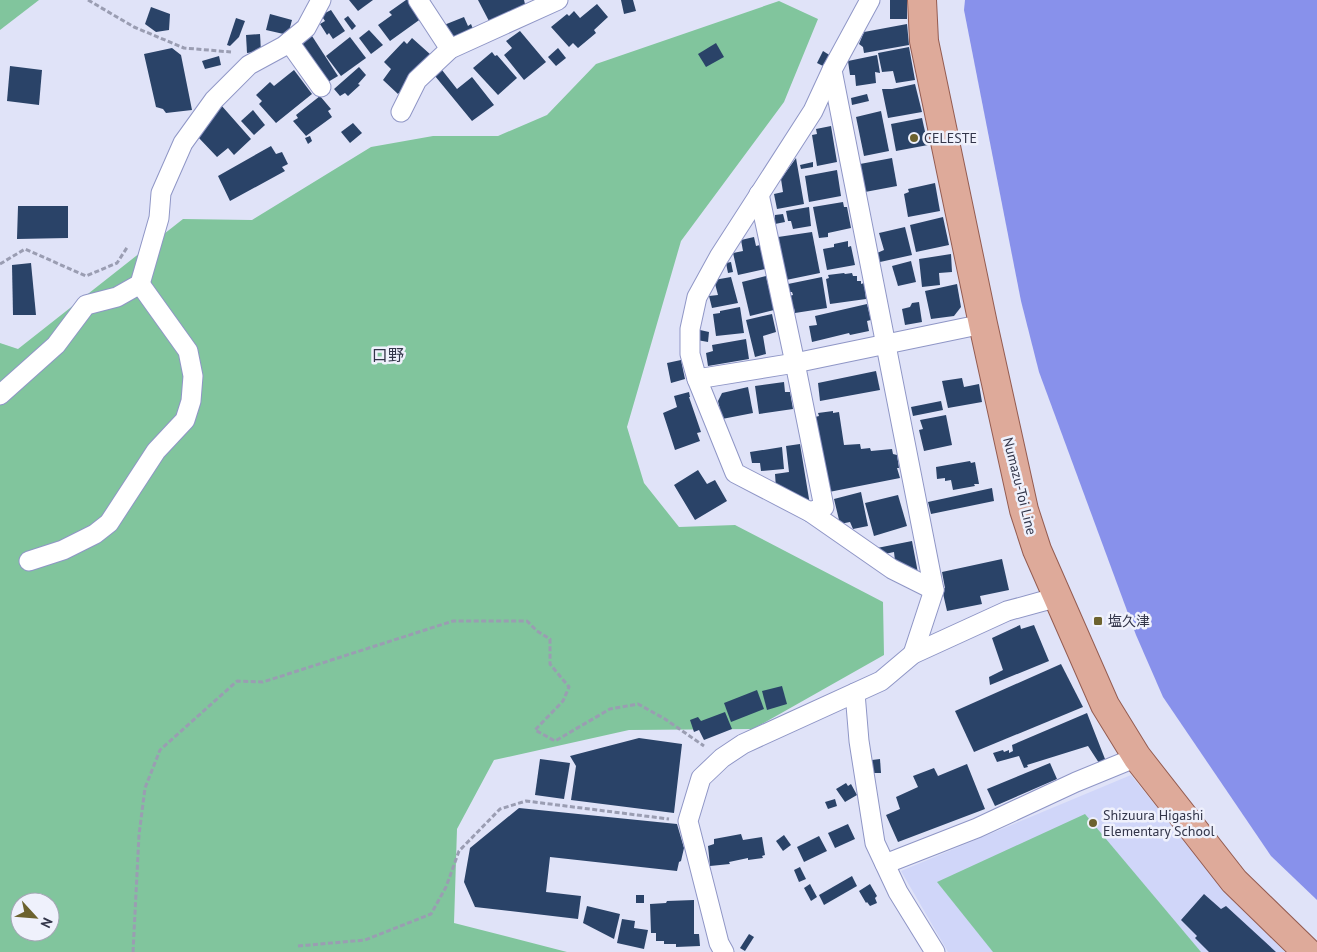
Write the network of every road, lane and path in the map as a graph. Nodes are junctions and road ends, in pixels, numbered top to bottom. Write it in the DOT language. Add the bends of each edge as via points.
graph roads {
  1 [pos="88,0"];
  2 [pos="320,0"];
  3 [pos="418,0"];
  4 [pos="558,0"];
  5 [pos="870,0"];
  6 [pos="922,0"];
  7 [pos="288,42"];
  8 [pos="450,49"];
  9 [pos="249,65"];
  10 [pos="832,70"];
  11 [pos="321,88"];
  12 [pos="400,112"];
  13 [pos="759,194"];
  14 [pos="132,240"];
  15 [pos="0,264"];
  16 [pos="140,284"];
  17 [pos="983,324"];
  18 [pos="886,345"];
  19 [pos="795,363"];
  20 [pos="697,378"];
  21 [pos="0,395"];
  22 [pos="810,512"];
  23 [pos="29,561"];
  24 [pos="934,590"];
  25 [pos="1058,597"];
  26 [pos="914,654"];
  27 [pos="855,693"];
  28 [pos="1137,757"];
  29 [pos="722,758"];
  30 [pos="688,821"];
  31 [pos="885,864"];
  32 [pos="298,946"];
  33 [pos="133,952"];
  34 [pos="724,952"];
  35 [pos="935,952"];
  36 [pos="1308,952"];
  1 -- 9 [label="path" via="134,27 184,48 232,52"];
  2 -- 7 [label="street" via="306,28"];
  3 -- 8 [label="street"];
  4 -- 8 [label="street"];
  5 -- 10 [label="street"];
  6 -- 17 [label="main road, Numazu-Toi Line" via="924,41"];
  7 -- 9 [label="street"];
  7 -- 11 [label="street"];
  8 -- 12 [label="street" via="416,80"];
  9 -- 16 [label="street" via="214,100 183,144 161,193 159,218"];
  10 -- 13 [label="street" via="813,111"];
  10 -- 18 [label="street"];
  13 -- 19 [label="street"];
  13 -- 20 [label="street" via="698,297 690,329 690,354"];
  14 -- 15 [label="path" via="118,263 86,276 24,249"];
  16 -- 21 [label="street" via="117,296 86,305 56,345"];
  16 -- 23 [label="street" via="188,351 193,376 185,420 156,451 109,523 63,550"];
  17 -- 18 [label="street"];
  17 -- 25 [label="main road, Numazu-Toi Line" via="1024,510"];
  18 -- 19 [label="street"];
  18 -- 24 [label="street"];
  19 -- 20 [label="street"];
  19 -- 22 [label="street" via="824,507"];
  20 -- 22 [label="street" via="735,473"];
  22 -- 24 [label="street" via="892,569"];
  24 -- 26 [label="street"];
  25 -- 26 [label="street" via="1008,611"];
  25 -- 28 [label="main road, Numazu-Toi Line" via="1105,705"];
  26 -- 27 [label="street" via="881,681"];
  27 -- 29 [label="street" via="743,744"];
  27 -- 31 [label="street" via="875,843"];
  28 -- 31 [label="street" via="977,828"];
  28 -- 36 [label="main road, Numazu-Toi Line" via="1234,881"];
  29 -- 30 [label="street" via="701,778"];
  29 -- 33 [label="path" via="638,704 610,709 555,741 535,730 563,701 569,687 550,664 550,639 527,620 452,620 263,682 237,682 160,750 145,788"];
  30 -- 32 [label="path" via="526,801 500,809 460,851 446,887 430,914 365,940"];
  30 -- 34 [label="street"];
  31 -- 35 [label="street" via="898,892"];
}
